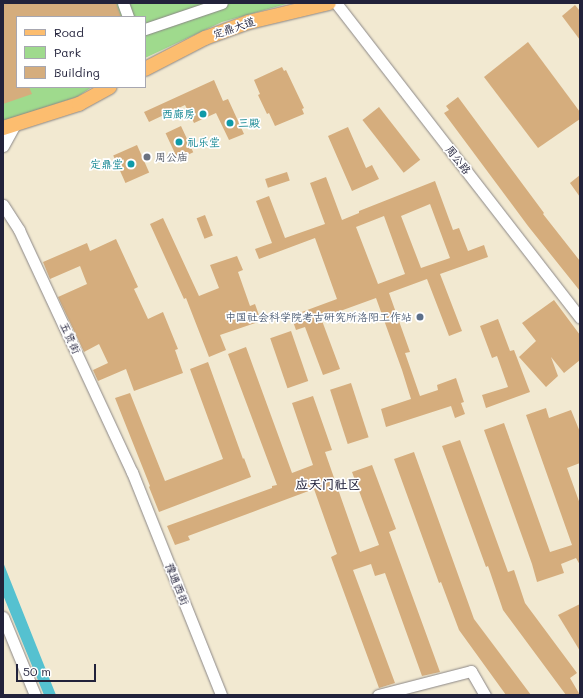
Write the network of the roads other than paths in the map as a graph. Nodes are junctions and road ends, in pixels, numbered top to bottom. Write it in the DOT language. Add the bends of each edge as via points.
graph roads {
  1 [pos="123,3"];
  2 [pos="222,3"];
  3 [pos="329,3"];
  4 [pos="336,3"];
  5 [pos="128,16"];
  6 [pos="146,29"];
  7 [pos="146,68"];
  8 [pos="108,88"];
  9 [pos="9,126"];
  10 [pos="3,146"];
  11 [pos="3,205"];
  12 [pos="580,317"];
  13 [pos="132,472"];
  14 [pos="3,617"];
  15 [pos="35,695"];
  16 [pos="221,695"];
  17 [pos="378,695"];
  18 [pos="485,695"];
  1 -- 5 [label="street"];
  2 -- 6 [label="street"];
  3 -- 7 [label="main road, 定鼎大道" via="249,22 205,38"];
  4 -- 12 [label="street, 周公路"];
  8 -- 9 [label="main road" via="79,104"];
  9 -- 10 [label="street"];
  11 -- 13 [label="street, 五贤街" via="19,230"];
  13 -- 16 [label="street, 豫通西街"];
  14 -- 15 [label="street"];
  17 -- 18 [label="street" via="472,671"];
}
